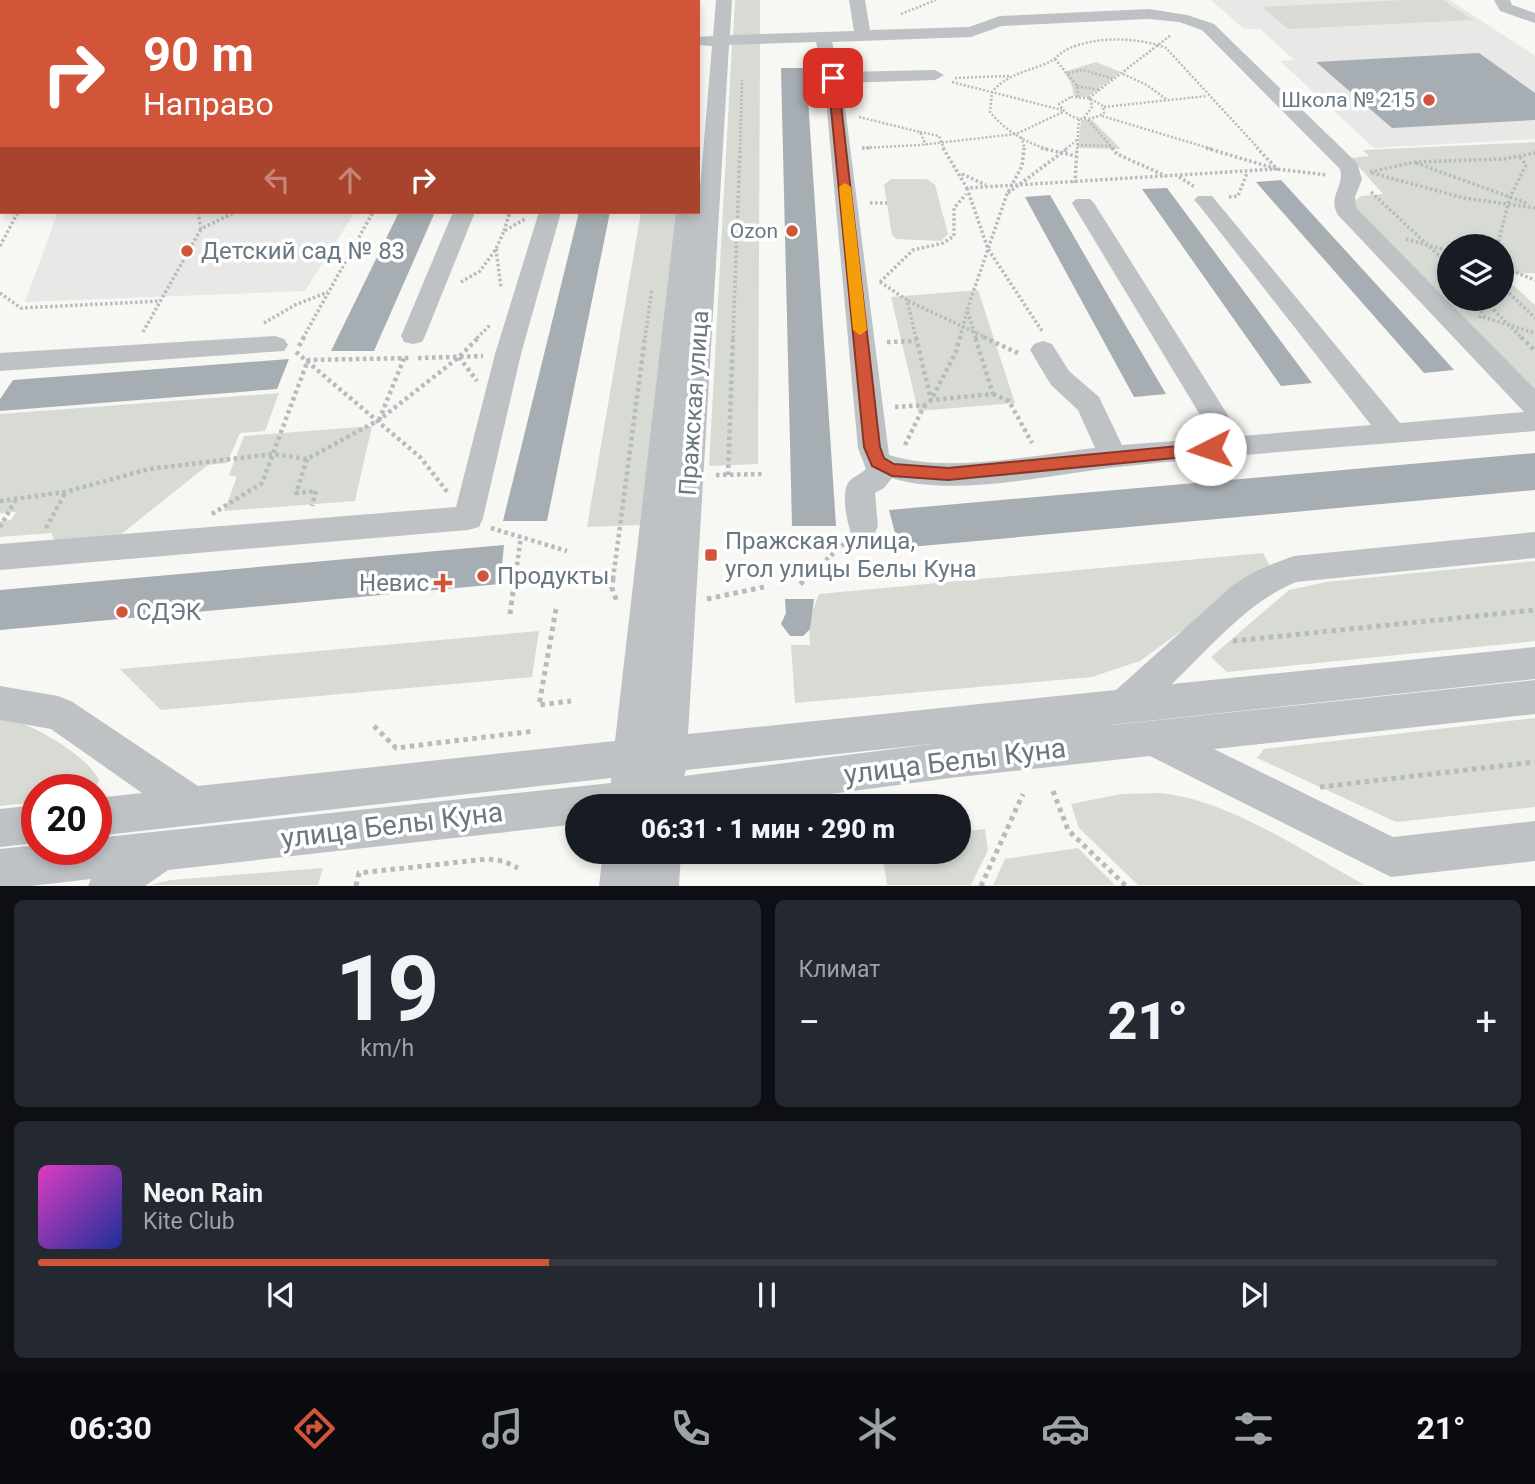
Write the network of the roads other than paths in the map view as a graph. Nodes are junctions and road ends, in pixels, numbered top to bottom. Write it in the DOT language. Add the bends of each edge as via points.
graph roads {
  1 [pos="709,0"];
  2 [pos="724,0"];
  3 [pos="857,0"];
  4 [pos="1502,0"];
  5 [pos="1187,1"];
  6 [pos="1034,5"];
  7 [pos="1112,8"];
  8 [pos="1201,13"];
  9 [pos="1167,15"];
  10 [pos="1535,18"];
  11 [pos="1212,32"];
  12 [pos="863,37"];
  13 [pos="823,38"];
  14 [pos="713,51"];
  15 [pos="1271,61"];
  16 [pos="1247,66"];
  17 [pos="938,77"];
  18 [pos="833,78"];
  19 [pos="1078,192"];
  20 [pos="700,199"];
  21 [pos="1205,200"];
  22 [pos="463,214"];
  23 [pos="687,214"];
  24 [pos="699,214"];
  25 [pos="538,215"];
  26 [pos="414,336"];
  27 [pos="286,348"];
  28 [pos="0,362"];
  29 [pos="1049,368"];
  30 [pos="1535,406"];
  31 [pos="1535,421"];
  32 [pos="1394,435"];
  33 [pos="1234,447"];
  34 [pos="1114,457"];
  35 [pos="885,466"];
  36 [pos="863,526"];
  37 [pos="1535,545"];
  38 [pos="0,557"];
  39 [pos="1535,663"];
  40 [pos="1535,696"];
  41 [pos="0,704"];
  42 [pos="1124,706"];
  43 [pos="1152,738"];
  44 [pos="651,757"];
  45 [pos="647,794"];
  46 [pos="710,794"];
  47 [pos="565,806"];
  48 [pos="195,807"];
  49 [pos="112,815"];
  50 [pos="21,826"];
  51 [pos="0,828"];
  52 [pos="1535,841"];
  53 [pos="160,852"];
  54 [pos="622,864"];
  55 [pos="660,864"];
  56 [pos="0,869"];
  57 [pos="107,886"];
  58 [pos="619,886"];
  59 [pos="659,886"];
  1 -- 14 [label="street, Пражская улица"];
  2 -- 14 [label="street, Пражская улица"];
  3 -- 12 [label="street"];
  4 -- 10 [label="street" via="1516,14"];
  5 -- 8 [label="street"];
  6 -- 7 [label="street"];
  7 -- 9 [label="street"];
  7 -- 12 [label="street" via="1000,22 971,32"];
  8 -- 9 [label="street"];
  8 -- 11 [label="street" via="1222,30"];
  9 -- 11 [label="street" via="1196,22"];
  11 -- 16 [label="street"];
  12 -- 13 [label="street"];
  13 -- 14 [label="street"];
  13 -- 18 [label="street"];
  14 -- 20 [label="street, Пражская улица"];
  15 -- 16 [label="street"];
  16 -- 30 [label="street" via="1358,177 1344,192 1346,210"];
  17 -- 18 [label="street"];
  18 -- 35 [label="street" via="841,148 867,281 872,447 877,462"];
  19 -- 33 [label="street"];
  21 -- 32 [label="street"];
  22 -- 26 [label="street" via="438,302"];
  23 -- 44 [label="street, Пражская улица"];
  24 -- 44 [label="street, Пражская улица"];
  25 -- 38 [label="street" via="527,289 468,518"];
  27 -- 28 [label="street"];
  29 -- 34 [label="street" via="1089,404"];
  31 -- 32 [label="street"];
  32 -- 33 [label="street"];
  33 -- 34 [label="street"];
  34 -- 35 [label="street" via="948,474"];
  35 -- 36 [label="street" via="860,488"];
  37 -- 42 [label="street" via="1294,569 1243,596"];
  39 -- 42 [label="street, улица Белы Куна"];
  40 -- 43 [label="street, улица Белы Куна"];
  41 -- 48 [label="street" via="58,713"];
  42 -- 44 [label="street, улица Белы Куна"];
  43 -- 46 [label="street, улица Белы Куна" via="950,760"];
  43 -- 52 [label="street" via="1391,857"];
  44 -- 45 [label="street, Пражская улица"];
  44 -- 48 [label="street, улица Белы Куна"];
  47 -- 53 [label="street, улица Белы Куна"];
  48 -- 49 [label="street, улица Белы Куна"];
  50 -- 51 [label="street"];
  53 -- 56 [label="street, улица Белы Куна"];
  53 -- 57 [label="street"];
  54 -- 58 [label="street"];
  55 -- 59 [label="street"];
}
